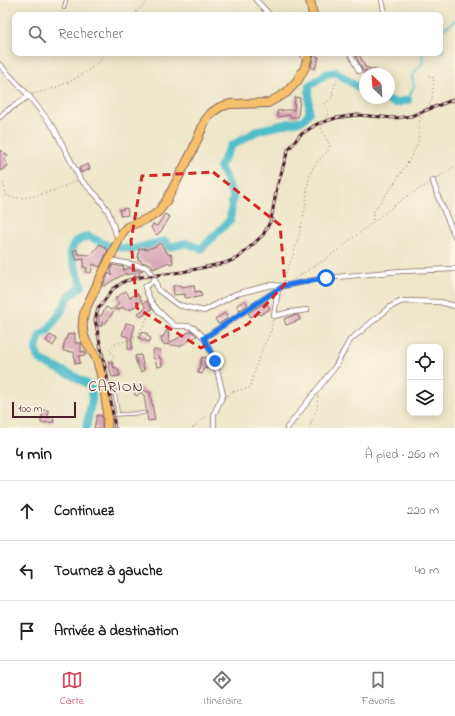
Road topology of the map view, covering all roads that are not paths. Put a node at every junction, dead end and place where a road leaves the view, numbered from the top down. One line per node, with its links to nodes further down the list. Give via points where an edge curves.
1 (66, 0): 5 (lane)
2 (256, 0): 6 (street)
3 (310, 0): 7 (main road)
4 (382, 0): 8 (street)
5 (64, 8)
6 (267, 12)
7 (312, 12)
8 (384, 12)
9 (306, 56): 17 (main road, via 305,67 298,80 278,98 268,103 230,104 211,113 165,203 151,217 127,227)
10 (352, 56): 12 (street)
11 (0, 65): 13 (street)
12 (359, 71)
13 (29, 96): 14 (street); 17 (street, via 54,128 80,179 98,196 108,211)
14 (0, 117)
15 (433, 181): 16 (street)
16 (455, 236)
17 (118, 239): 18 (main road)
18 (110, 257): 20 (street, via 146,267); 29 (main road, via 82,322 85,340 96,358)
19 (455, 269): 21 (street, via 326,278)
20 (156, 280): 21 (street, via 158,290 178,305 204,311 236,294 271,285); 25 (street, via 144,287 156,309 175,326 196,328)
21 (283, 286): 22 (street)
22 (278, 289): 24 (street, via 274,316); 25 (street)
23 (455, 306): 32 (street, via 440,302 402,301 390,307 350,340 335,367)
24 (307, 310)
25 (204, 338): 31 (street, via 215,361 223,395 214,414)
26 (113, 383): 28 (lane)
27 (144, 413): 28 (lane)
28 (118, 414): 29 (lane)
29 (108, 415): 30 (main road)
30 (107, 428)
31 (214, 428)
32 (287, 428)

